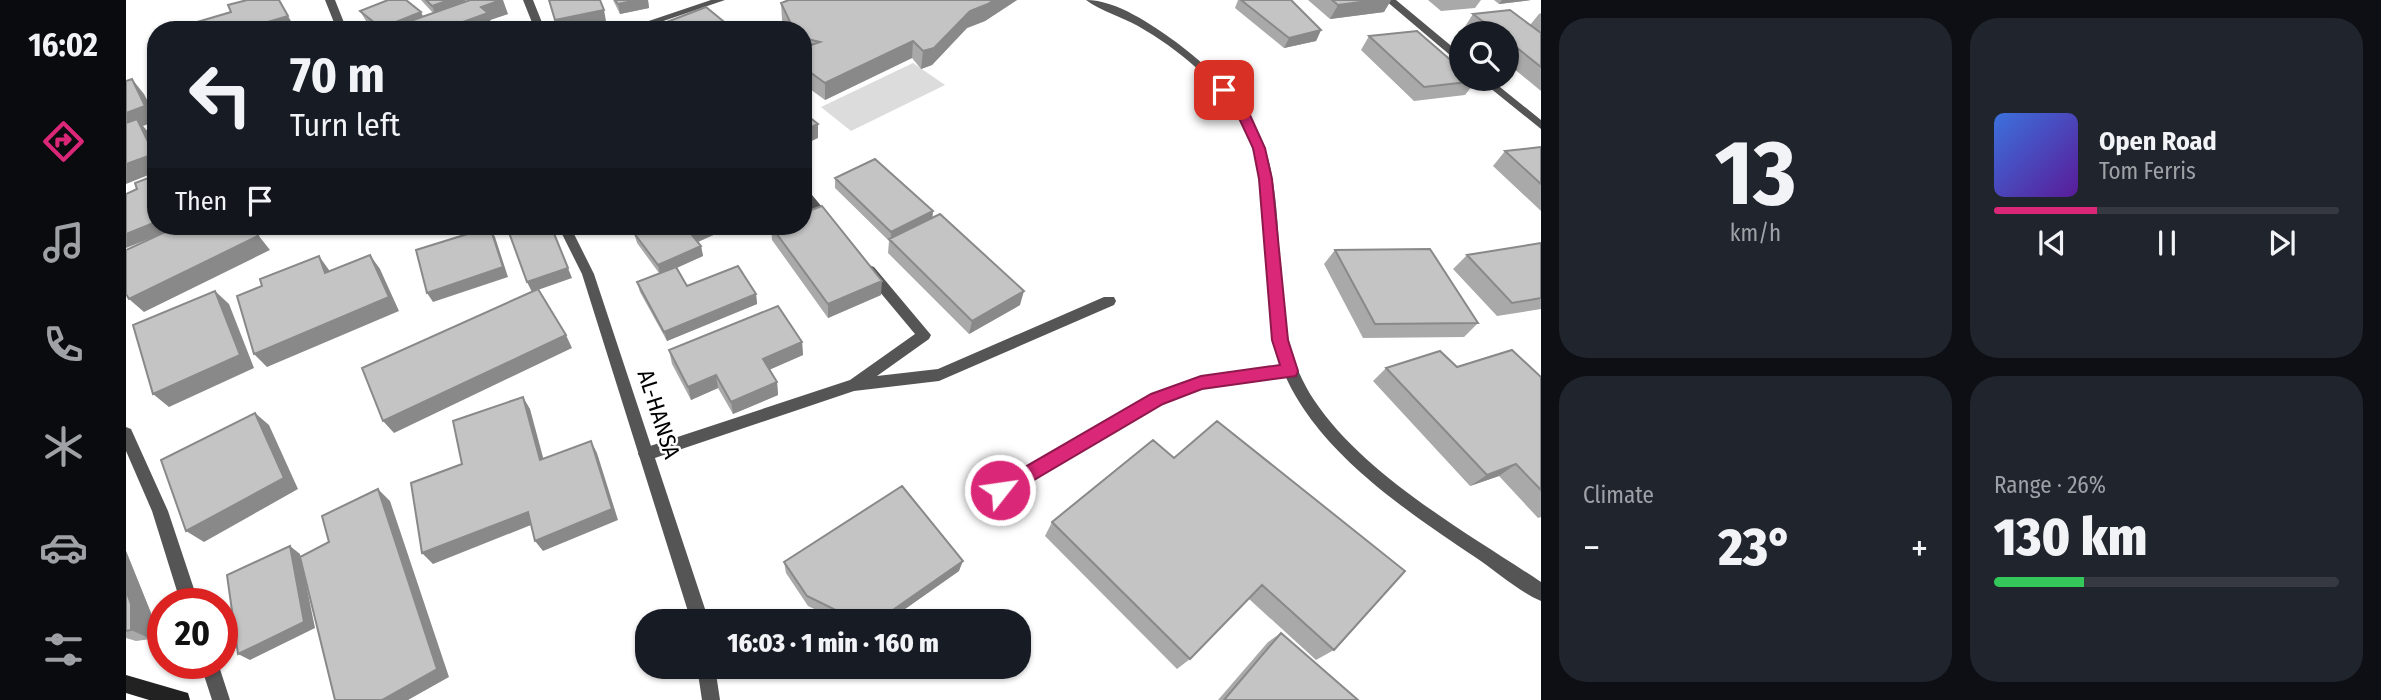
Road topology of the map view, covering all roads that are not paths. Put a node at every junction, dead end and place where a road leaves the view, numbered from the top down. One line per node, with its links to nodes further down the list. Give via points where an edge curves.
1 (330, 0): 6 (street)
2 (528, 0): 7 (street)
3 (720, 0): 8 (street)
4 (1091, 0): 17 (street, via 1170,43 1224,90 1244,115 1259,148 1265,179 1280,340)
5 (1390, 0): 9 (street)
6 (338, 21)
7 (536, 21)
8 (655, 21)
9 (1449, 50)
10 (1499, 91): 11 (street)
11 (1541, 126)
12 (812, 203): 13 (street)
13 (838, 233)
14 (568, 235): 20 (street, AL-HANSA, via 588,274)
15 (863, 264): 18 (street, via 924,335)
16 (1109, 301): 18 (street, via 939,375)
17 (1290, 371): 21 (street, via 1201,382 1157,399); 23 (street, via 1343,446 1381,480)
18 (854, 385): 20 (street)
19 (126, 434): 22 (street, via 160,510)
20 (646, 454): 24 (street, AL-HANSA)
21 (1000, 490)
22 (185, 588)
23 (1541, 592)
24 (696, 609)
25 (214, 679): 29 (street)
26 (708, 679): 30 (street)
27 (126, 684): 28 (street)
28 (181, 700)
29 (220, 700)
30 (711, 700)

